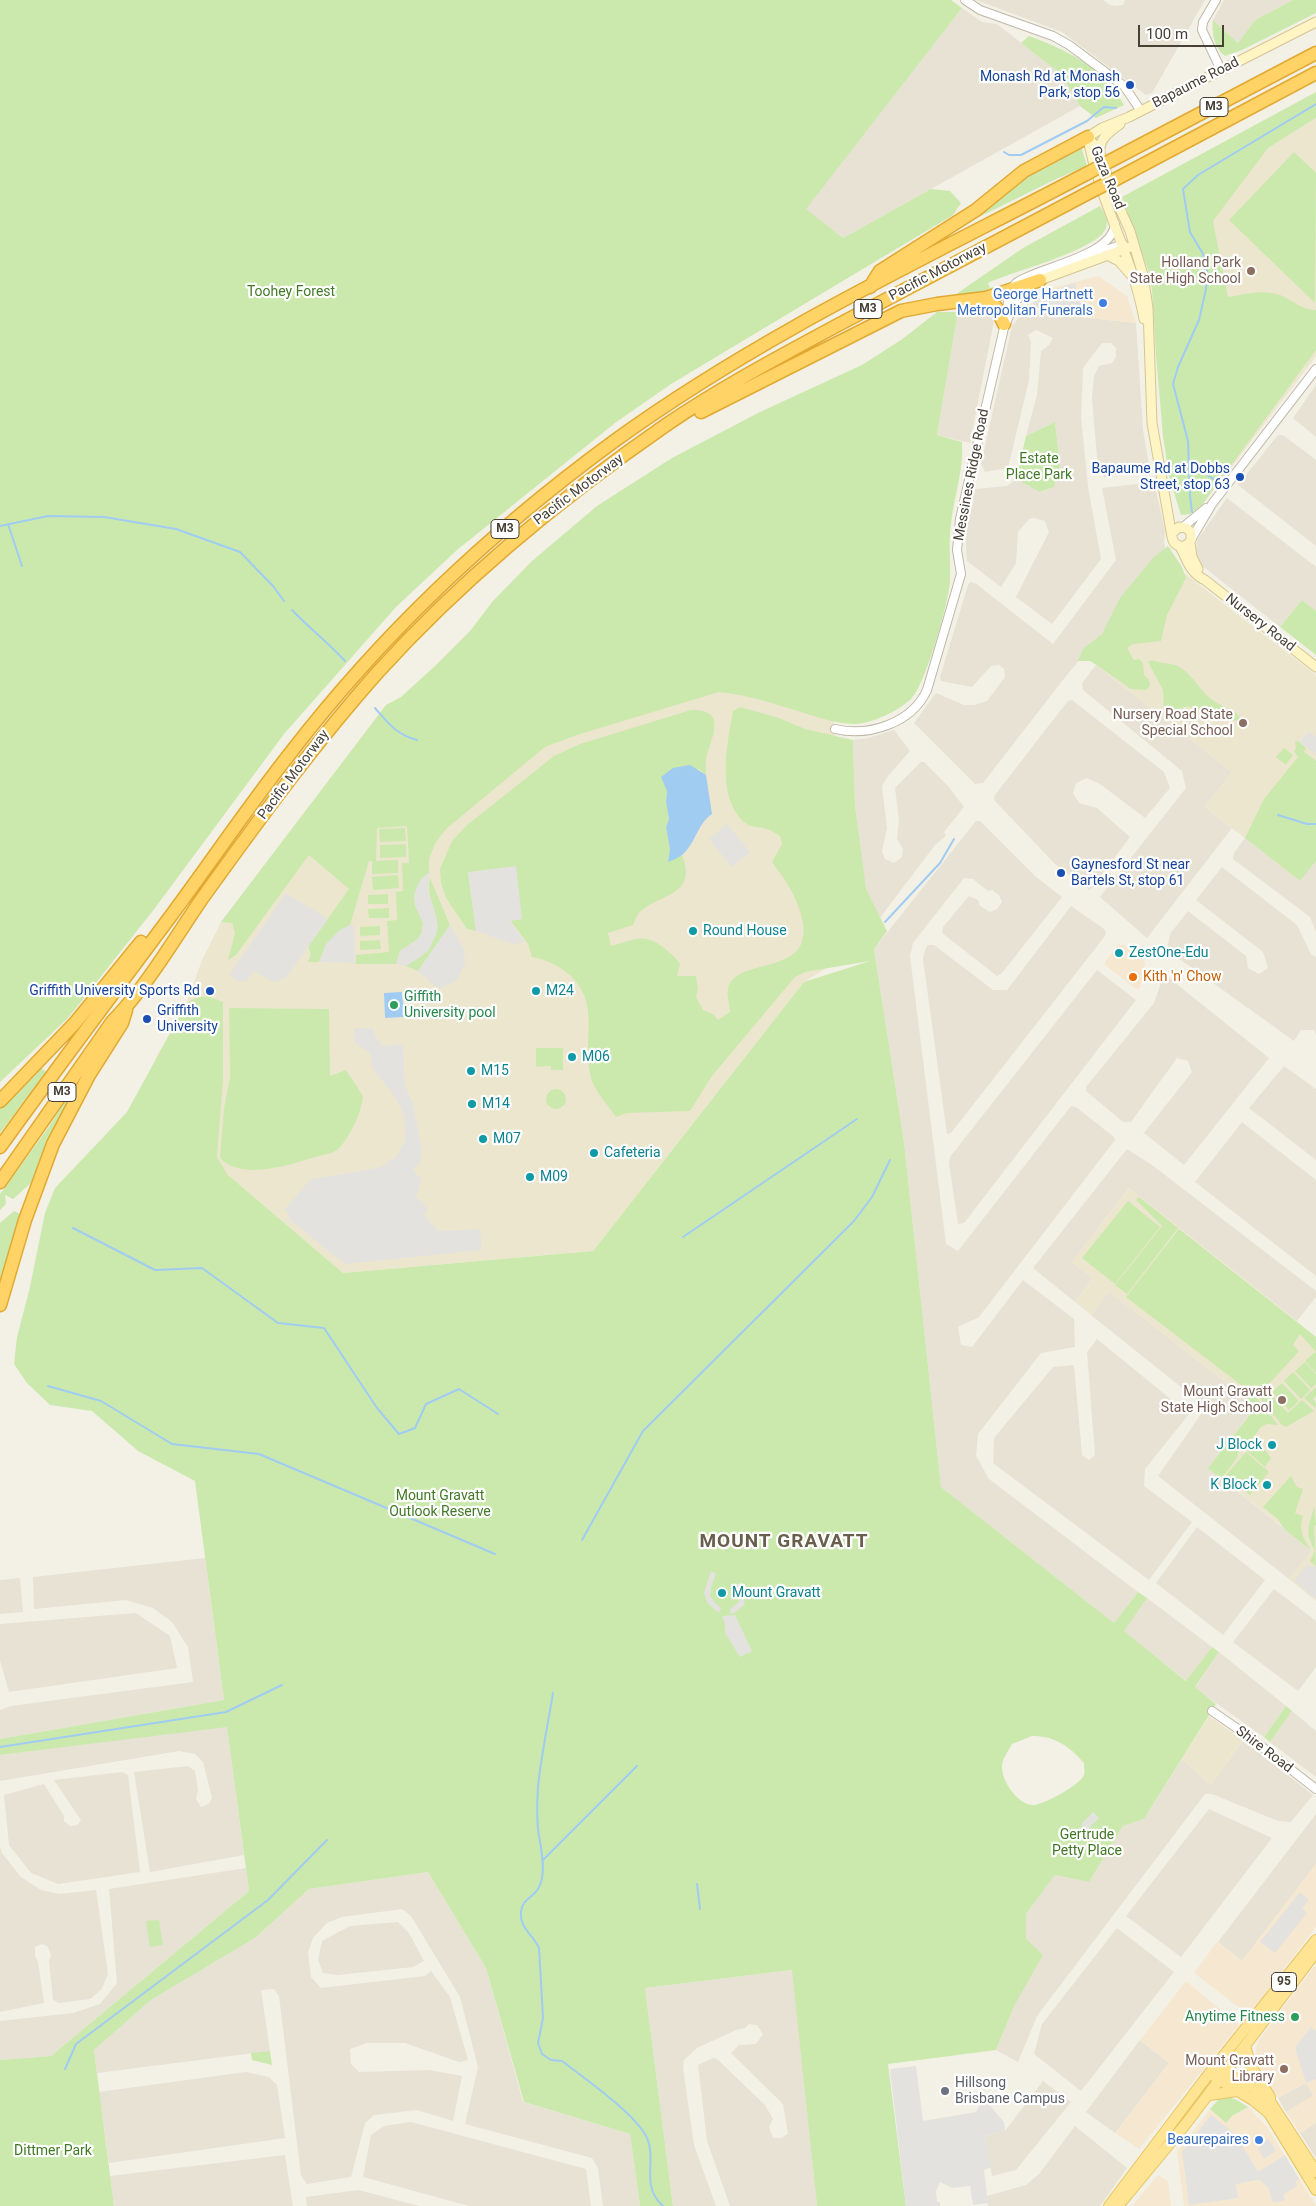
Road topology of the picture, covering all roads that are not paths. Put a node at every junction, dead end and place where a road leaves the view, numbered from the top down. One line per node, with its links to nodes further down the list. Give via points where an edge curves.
1 (965, 0): 7 (street, via 980,10 1053,36 1069,45 1127,89)
2 (1216, 0): 5 (street, via 1203,22 1203,31)
3 (1316, 22): 5 (main road, Bapaume Road)
4 (1316, 53): 18 (highway, Pacific Motorway / M3, bridge)
5 (1221, 70): 7 (main road, Bapaume Road)
6 (1316, 73): 24 (highway, Pacific Motorway / M3, bridge, via 767,364)
7 (1141, 111): 8 (main road, Bapaume Road)
8 (1129, 117): 9 (main road, Bapaume Road); 10 (main road, Bapaume Road, via 1104,137)
9 (1088, 137): 10 (main road, Gaza Road); 11 (main road, Gaza Road); 18 (highway, via 1024,171 976,210 880,271)
10 (1100, 152): 12 (main road, Gaza Road)
11 (1114, 220): 13 (main road, Gaza Road); 15 (street, via 1110,236)
12 (1134, 244): 13 (main road, Messines Ridge Road); 22 (main road, Gaza Road, via 1146,289)
13 (1124, 247): 14 (main road, Messines Ridge Road); 15 (street); 17 (main road, Gaza Road)
14 (1107, 255): 16 (main road, Messines Ridge Road); 17 (main road, via 1124,265)
15 (1072, 261): 19 (street, via 1019,280)
16 (1040, 280): 19 (highway); 21 (street, Messines Ridge Road, via 1018,299)
17 (1136, 284): 22 (main road, Gaza Road)
18 (870, 287): 34 (highway, Pacific Motorway / M3, via 754,350 658,411 588,461 493,539 430,596 366,663 292,750)
19 (1010, 291): 20 (highway); 21 (street, Messines Ridge Road)
20 (972, 300): 21 (highway, via 994,305); 24 (highway, via 911,308 891,315 662,435)
21 (1004, 326): 33 (street, Messines Ridge Road, via 960,519 957,550 961,574 928,688 920,703 901,719 856,733)
22 (1149, 349): 26 (main road, Gaza Road, via 1152,423)
23 (1316, 369): 25 (street)
24 (650, 438): 35 (highway, Pacific Motorway / M3, via 574,491 512,542 380,670 297,770)
25 (1212, 504): 27 (street); 29 (street)
26 (1168, 507): 27 (main road, Gaza Road); 28 (main road, Gaza Road)
27 (1183, 527): 28 (main road); 29 (main road, via 1189,530)
28 (1172, 533): 30 (main road, via 1174,543)
29 (1191, 540): 30 (main road); 31 (main road, Nursery Road, via 1195,564)
30 (1180, 546): 31 (main road, Nursery Road, via 1193,572)
31 (1205, 580): 32 (main road, Nursery Road)
32 (1316, 667)
33 (835, 729)
34 (213, 856): 36 (highway, via 202,863 75,1023); 37 (highway, Pacific Motorway / M3)
35 (128, 1006): 38 (highway, Pacific Motorway / M3, via 112,1022); 39 (highway, via 122,1023 89,1075 53,1144 25,1220)
36 (0, 1101)
37 (0, 1147)
38 (0, 1182)
39 (0, 1305)
40 (1212, 1711): 41 (street, Shire Road)
41 (1316, 1789)
42 (1316, 1940): 45 (main road, 95)
43 (1316, 1952): 44 (main road, 95)
44 (1245, 2046): 46 (main road, 95); 49 (main road, via 1251,2066 1270,2097)
45 (1212, 2070): 46 (main road); 52 (main road, 95)
46 (1222, 2077): 47 (main road); 48 (main road, 95); 49 (main road, via 1253,2088)
47 (1238, 2091): 48 (main road); 51 (main road, via 1258,2103 1273,2118)
48 (1209, 2095): 53 (main road, 95)
49 (1270, 2103): 50 (main road)
50 (1316, 2172)
51 (1316, 2190)
52 (1109, 2206)
53 (1118, 2206)

